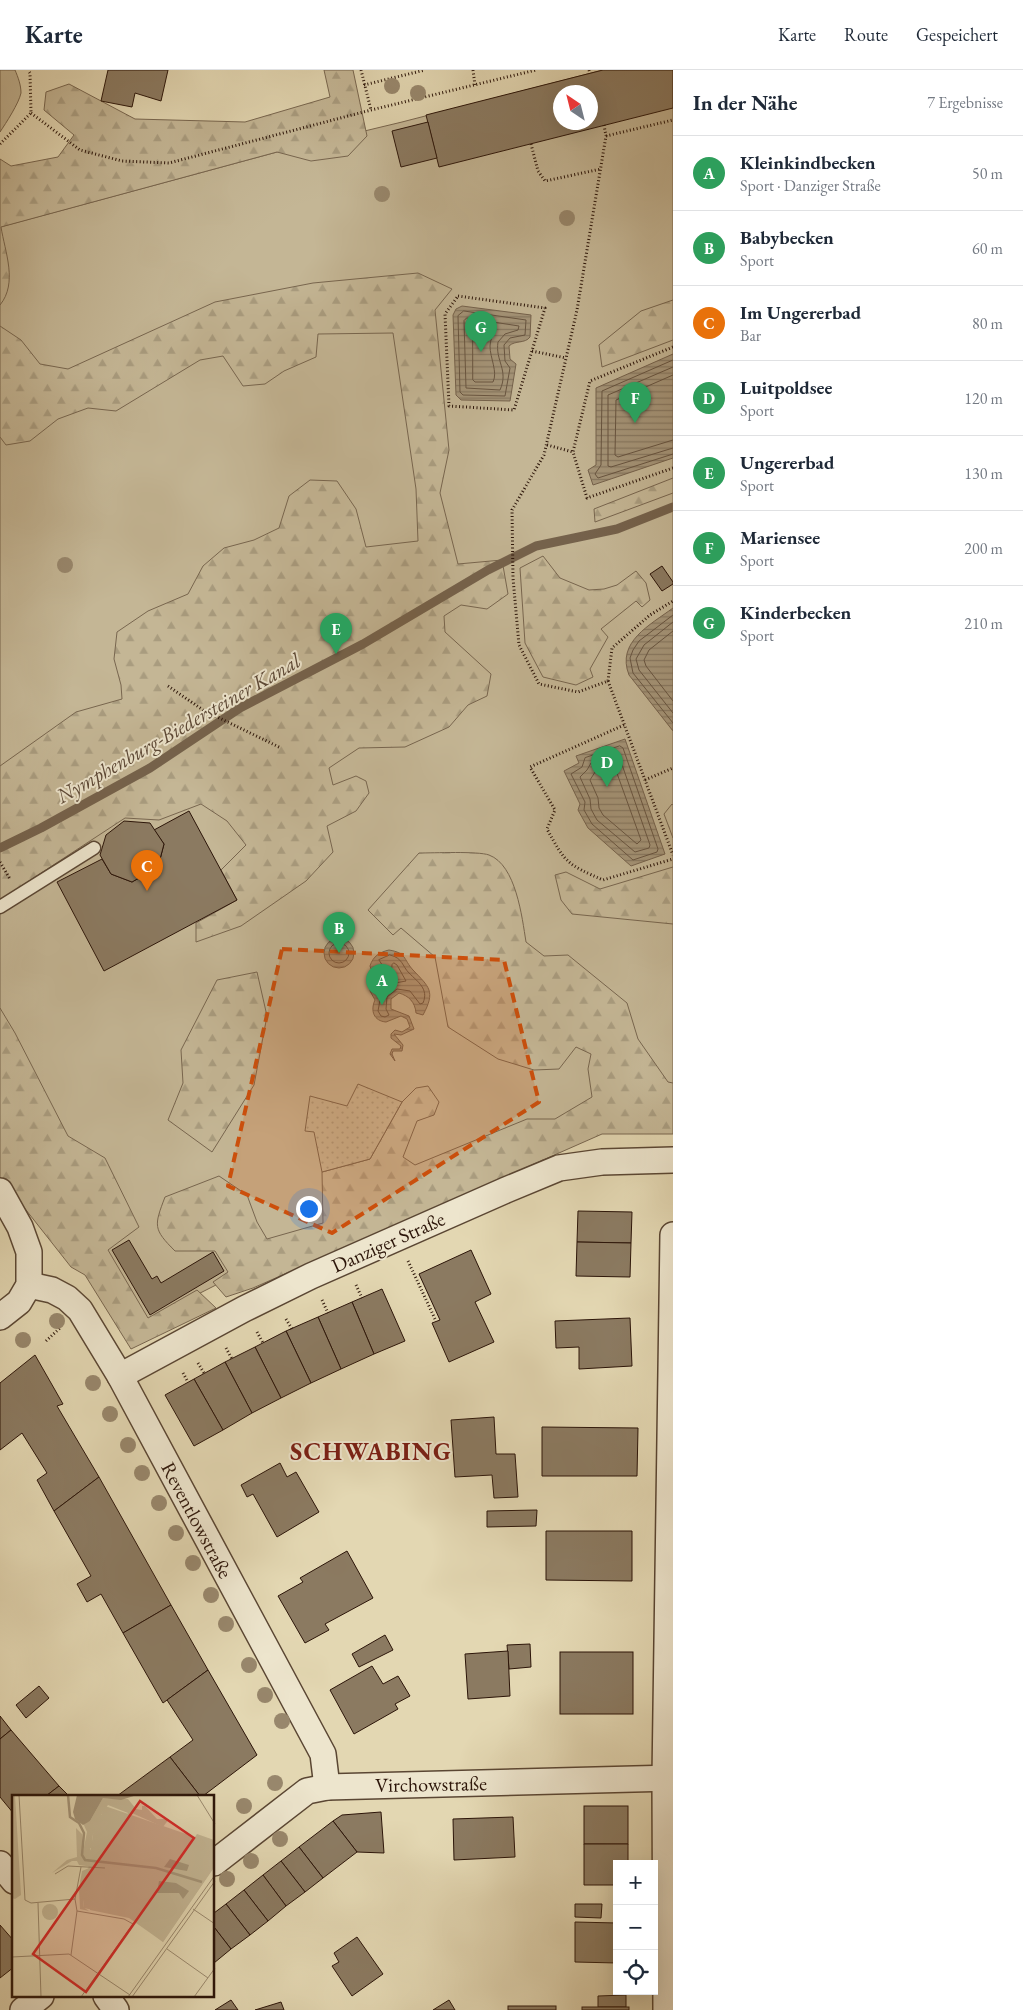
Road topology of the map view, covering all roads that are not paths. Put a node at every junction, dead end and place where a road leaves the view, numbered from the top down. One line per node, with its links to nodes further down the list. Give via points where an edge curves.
1 (94, 848): 2 (lane)
2 (0, 907)
3 (673, 1160): 8 (street, Danziger Straße, via 602,1162 559,1168 311,1276)
4 (0, 1191): 6 (street, via 20,1227 29,1252)
5 (673, 1235): 9 (street)
6 (29, 1285): 7 (street, via 19,1302); 8 (street, Reventlowstraße, via 52,1290 80,1310)
7 (0, 1318)
8 (120, 1376): 10 (street, Reventlowstraße, via 323,1754)
9 (669, 1778): 10 (street, Virchowstraße); 18 (street)
10 (327, 1787): 11 (street, Virchowstraße, via 307,1791)
11 (215, 1862)
12 (0, 1864): 13 (street)
13 (12, 1879)
14 (38, 1998): 16 (street)
15 (107, 1998): 17 (street)
16 (23, 2010)
17 (116, 2010)
18 (666, 2010)

